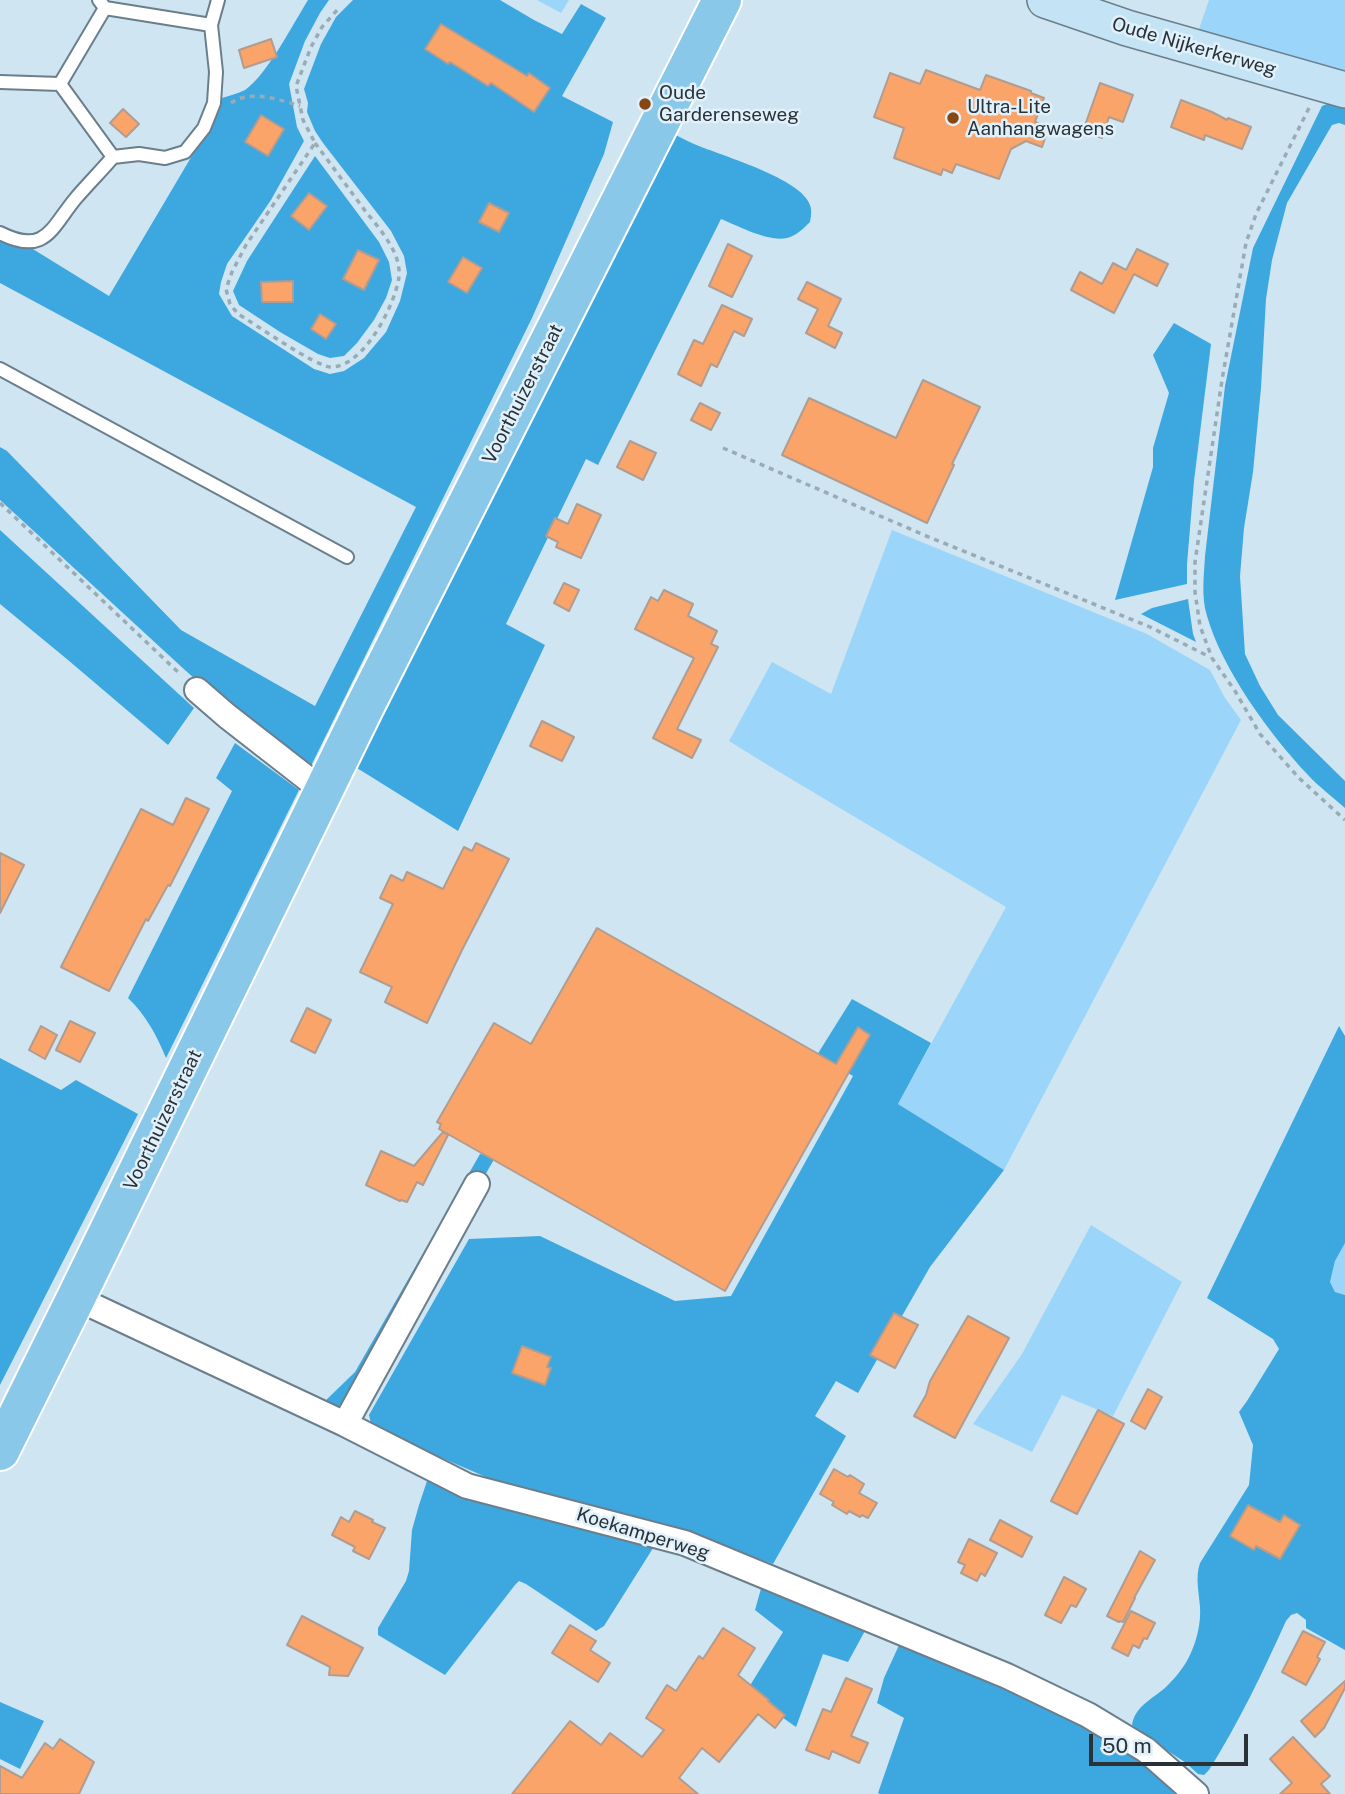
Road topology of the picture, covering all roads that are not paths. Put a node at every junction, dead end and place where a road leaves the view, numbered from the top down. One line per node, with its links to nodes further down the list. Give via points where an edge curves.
1 (218, 0): 5 (lane)
2 (722, 0): 14 (main road, Voorthuizerstraat)
3 (1045, 0): 8 (street, Oude Nijkerkerweg)
4 (102, 4): 5 (lane); 7 (lane)
5 (211, 25): 9 (lane, via 214,103 204,128 185,152 165,158)
6 (0, 82): 7 (lane)
7 (60, 84): 9 (lane)
8 (1333, 87)
9 (113, 157): 10 (lane, via 49,235 27,242)
10 (0, 233)
11 (0, 369): 12 (lane)
12 (347, 557)
13 (197, 690): 14 (street)
14 (325, 789): 16 (main road, Voorthuizerstraat)
15 (477, 1184): 17 (street)
16 (76, 1298): 17 (street, Koekamperweg); 18 (main road, Voorthuizerstraat)
17 (345, 1424): 19 (street, Koekamperweg, via 467,1486 685,1543 1007,1676 1088,1715 1146,1750)
18 (0, 1451)
19 (1196, 1794)

